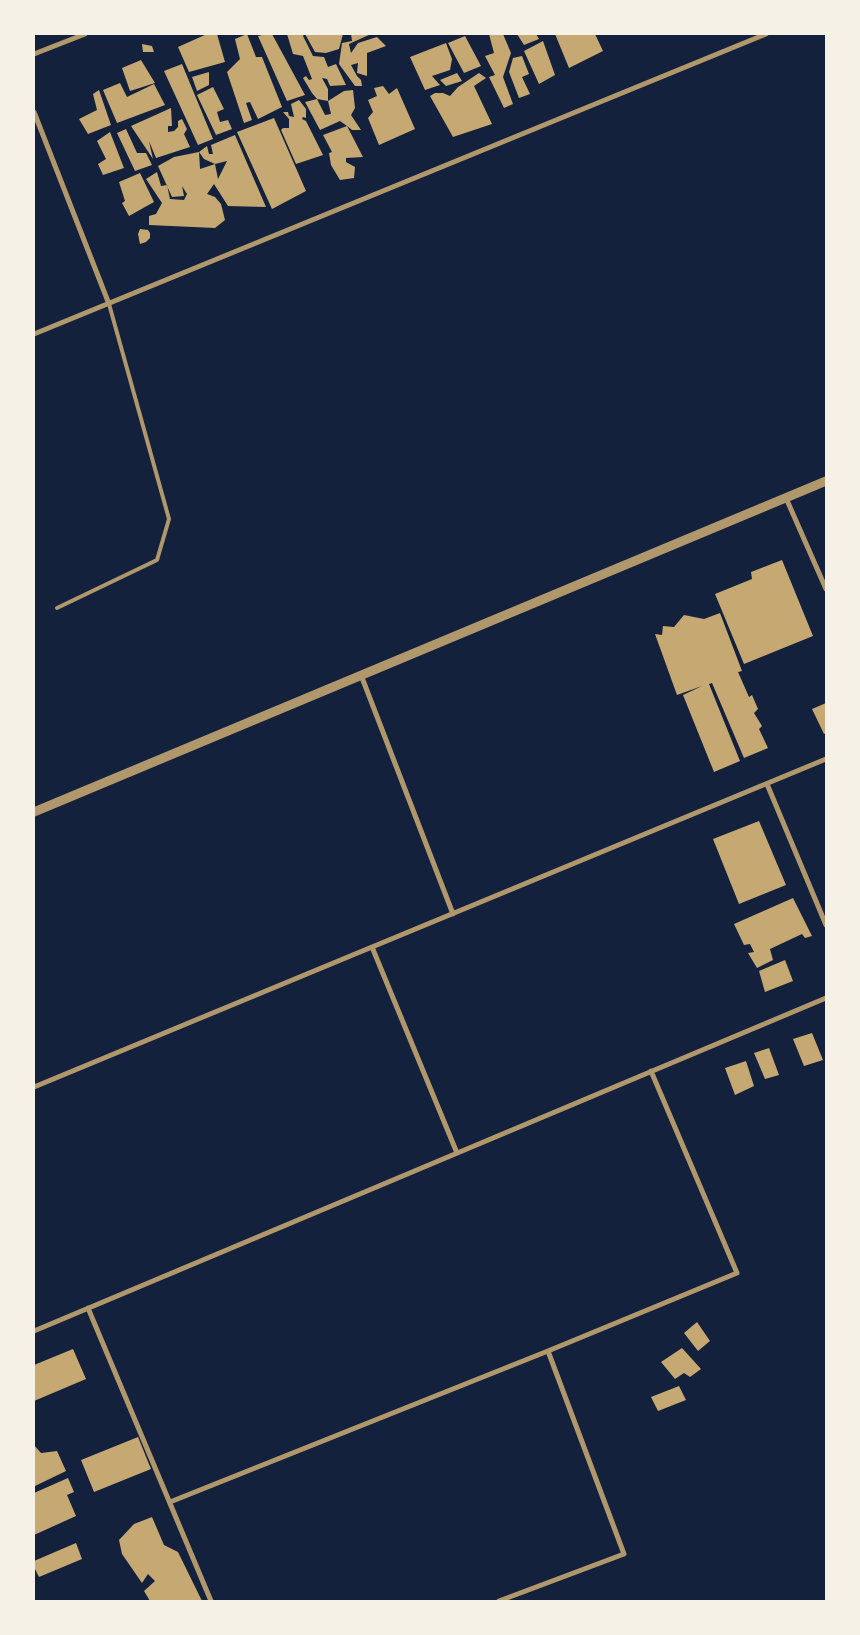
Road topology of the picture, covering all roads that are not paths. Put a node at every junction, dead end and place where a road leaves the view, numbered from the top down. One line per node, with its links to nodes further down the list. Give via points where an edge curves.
1 (85, 34): 3 (street)
2 (766, 34): 5 (street)
3 (34, 54)
4 (34, 112): 5 (street)
5 (109, 304): 6 (street); 10 (lane, via 169,519 157,560)
6 (34, 334)
7 (826, 481): 8 (street)
8 (786, 498): 9 (street); 11 (street)
9 (826, 589)
10 (57, 608)
11 (361, 675): 14 (street); 15 (street)
12 (826, 759): 13 (street)
13 (767, 784): 15 (street); 16 (street)
14 (34, 812)
15 (453, 914): 17 (street)
16 (826, 925)
17 (372, 947): 20 (street); 21 (street)
18 (826, 998): 19 (street)
19 (651, 1071): 21 (street); 24 (street, via 737,1273)
20 (34, 1087)
21 (457, 1153): 22 (street)
22 (88, 1308): 23 (street); 25 (street)
23 (34, 1331)
24 (548, 1351): 25 (street); 27 (street, via 624,1554)
25 (170, 1502): 26 (street)
26 (211, 1601)
27 (499, 1601)

